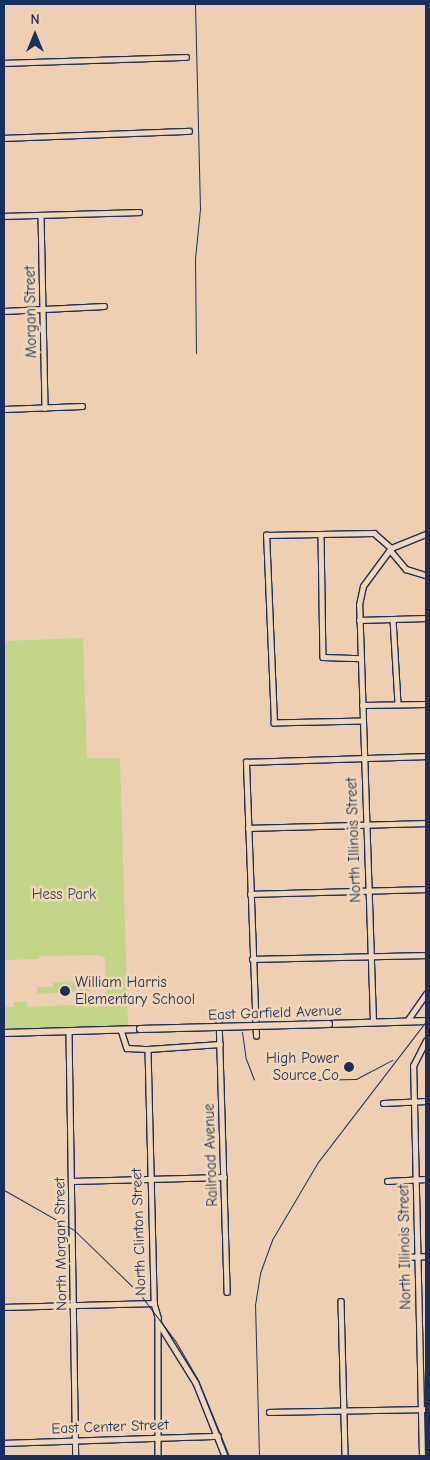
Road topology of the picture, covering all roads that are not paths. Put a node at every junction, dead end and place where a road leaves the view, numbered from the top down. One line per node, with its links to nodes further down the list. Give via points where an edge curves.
1 (186, 57): 2 (street)
2 (4, 63)
3 (189, 131): 4 (street)
4 (4, 138)
5 (139, 212): 6 (street)
6 (41, 215): 7 (street); 9 (street, Morgan Street)
7 (4, 216)
8 (104, 306): 9 (street)
9 (44, 310): 10 (street); 12 (street, Morgan Street)
10 (4, 311)
11 (82, 406): 12 (street)
12 (45, 408): 13 (street)
13 (4, 409)
14 (321, 534): 16 (street, via 374,533); 21 (street, via 324,657); 25 (street, via 266,535 274,723)
15 (426, 534): 16 (street)
16 (390, 549): 17 (street, via 406,569); 20 (street, North Illinois Street, via 363,586)
17 (426, 575)
18 (426, 618): 19 (street)
19 (393, 619): 20 (street); 22 (street)
20 (359, 620): 21 (street, North Illinois Street)
21 (360, 658): 24 (street, North Illinois Street)
22 (398, 704): 23 (street); 24 (street)
23 (426, 704)
24 (362, 705): 25 (street, North Illinois Street)
25 (362, 721): 27 (street, North Illinois Street)
26 (426, 756): 27 (street)
27 (363, 758): 29 (street, North Illinois Street); 30 (street, via 246,762)
28 (426, 823): 29 (street)
29 (365, 824): 30 (street); 32 (street, North Illinois Street)
30 (248, 828): 33 (street)
31 (426, 889): 32 (street)
32 (368, 891): 33 (street); 35 (street, North Illinois Street)
33 (250, 894): 36 (street)
34 (426, 955): 35 (street)
35 (370, 956): 36 (street); 41 (street, North Illinois Street)
36 (252, 960): 45 (street)
37 (426, 994): 39 (street)
38 (219, 1017): 47 (street, Railroad Avenue)
39 (407, 1021): 40 (street, East Garfield Avenue); 41 (street, East Garfield Avenue)
40 (426, 1021)
41 (372, 1022): 42 (street, East Garfield Avenue, bridge)
42 (121, 1030): 43 (street, East Garfield Avenue); 48 (street, via 127,1048)
43 (69, 1032): 44 (street, East Garfield Avenue); 56 (street, North Morgan Street)
44 (4, 1033)
45 (256, 1036)
46 (426, 1041): 51 (street, North Illinois Street, via 413,1066)
47 (220, 1044): 48 (street); 52 (street, Railroad Avenue)
48 (148, 1049): 53 (street, North Clinton Street)
49 (426, 1101): 51 (street)
50 (383, 1102): 51 (street)
51 (414, 1102): 54 (street, North Illinois Street)
52 (224, 1176): 53 (street); 61 (street, Railroad Avenue)
53 (150, 1179): 56 (street); 63 (street, North Clinton Street)
54 (416, 1179): 55 (street); 57 (street); 60 (street, North Illinois Street)
55 (426, 1179)
56 (72, 1181): 64 (street, North Morgan Street)
57 (387, 1181)
58 (426, 1256): 60 (street)
59 (402, 1257): 60 (street)
60 (418, 1257): 67 (street, North Illinois Street)
61 (227, 1292)
62 (341, 1301): 70 (street)
63 (154, 1303): 64 (street); 66 (street, North Clinton Street)
64 (75, 1305): 65 (street); 74 (street, North Morgan Street)
65 (4, 1308)
66 (158, 1322): 72 (street, via 188,1366); 73 (street, North Clinton Street)
67 (420, 1333): 68 (street); 69 (street, North Illinois Street)
68 (426, 1333)
69 (424, 1409): 70 (street); 80 (street, North Illinois Street)
70 (344, 1411): 71 (street); 79 (street)
71 (270, 1412)
72 (218, 1436): 73 (street, East Center Street); 78 (street)
73 (158, 1438): 74 (street, East Center Street); 77 (street, North Clinton Street)
74 (76, 1440): 75 (street, East Center Street); 76 (street, North Morgan Street)
75 (4, 1443)
76 (76, 1456)
77 (158, 1456)
78 (224, 1456)
79 (345, 1456)
80 (422, 1456)

